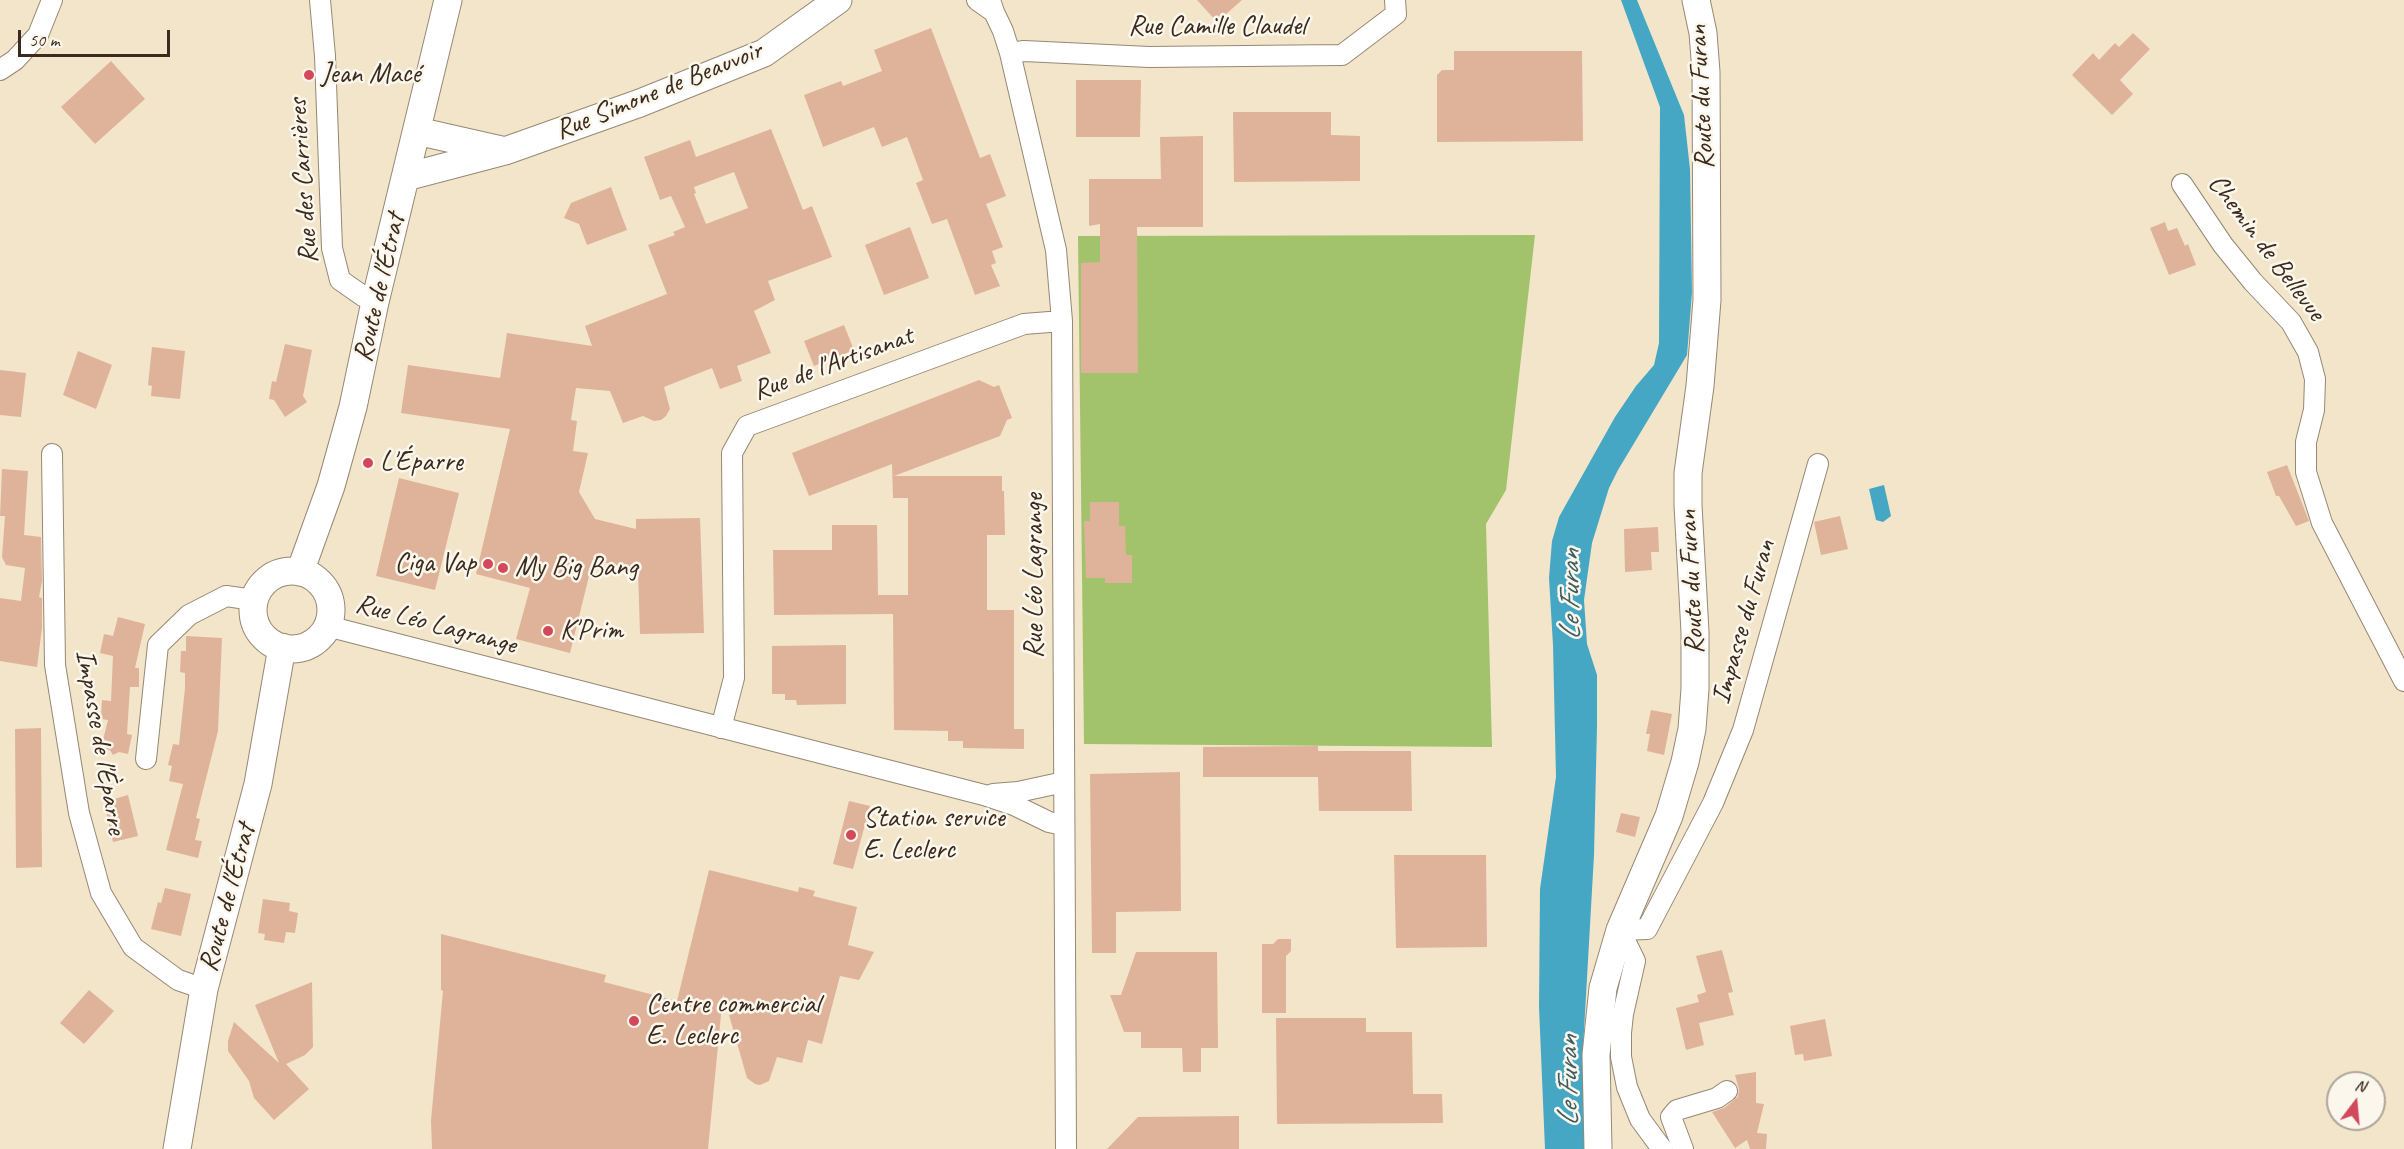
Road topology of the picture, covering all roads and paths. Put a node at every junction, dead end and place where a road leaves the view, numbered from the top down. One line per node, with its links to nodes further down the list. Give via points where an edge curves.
1 (52, 0): 10 (street, via 39,35)
2 (320, 0): 15 (street, Rue des Carrières, via 332,248 340,280)
3 (447, 0): 11 (main road, Route de l'Étrat)
4 (977, 0): 8 (street, Rue Léo Lagrange)
5 (1395, 0): 9 (street, Rue Camille Claudel, via 1396,14 1342,55 1149,57)
6 (1696, 0): 29 (main road, Route du Furan, via 1706,72 1707,300 1688,473 1695,699 1685,762 1669,816)
7 (842, 1): 12 (main road, Rue Simone de Beauvoir, via 764,53)
8 (992, 6): 9 (street, Rue Léo Lagrange)
9 (1010, 53): 16 (street, Rue Léo Lagrange, via 1056,250)
10 (0, 70)
11 (417, 131): 12 (main road); 13 (main road, Route de l'Étrat)
12 (505, 151): 13 (main road, Rue Simone de Beauvoir)
13 (406, 177): 15 (main road, Route de l'Étrat)
14 (2182, 184): 23 (street, Chemin de Bellevue, via 2223,245 2291,321 2308,352 2315,379 2306,472 2322,523)
15 (375, 302): 19 (main road, Route de l'Étrat, via 353,407)
16 (1062, 321): 24 (street, Rue de l'Artisanat, via 1023,324 747,426 732,453 734,678); 26 (street, Rue Léo Lagrange)
17 (52, 454): 30 (street, Impasse de l'Èparre, via 55,665 79,813 101,893 133,947 177,980)
18 (1818, 464): 29 (street, Impasse du Furan, via 1743,730 1713,803 1647,929)
19 (300, 572): 20 (main road, via 288,571 271,577 258,589); 21 (main road, via 312,577 327,595)
20 (254, 600): 22 (main road, via 253,613 262,635); 25 (street, via 226,596 189,615 158,645)
21 (327, 626): 22 (main road, via 306,645); 24 (street, Rue Léo Lagrange)
22 (282, 647): 30 (main road, Route de l'Étrat, via 258,784)
23 (2404, 681)
24 (721, 728): 27 (street, Rue Léo Lagrange)
25 (146, 759)
26 (1064, 782): 27 (street); 28 (street, Rue Léo Lagrange)
27 (984, 795): 28 (street, Rue Léo Lagrange)
28 (1063, 825): 33 (street, Rue Léo Lagrange)
29 (1620, 930): 34 (main road, Route du Furan, via 1603,988 1598,1033); 35 (street, via 1635,961 1623,1014 1621,1057 1627,1087 1640,1119)
30 (204, 989): 32 (main road, Route de l'Étrat)
31 (1727, 1092): 36 (street, via 1677,1110 1671,1117)
32 (177, 1149)
33 (1066, 1149)
34 (1598, 1149)
35 (1662, 1149)
36 (1683, 1149)

